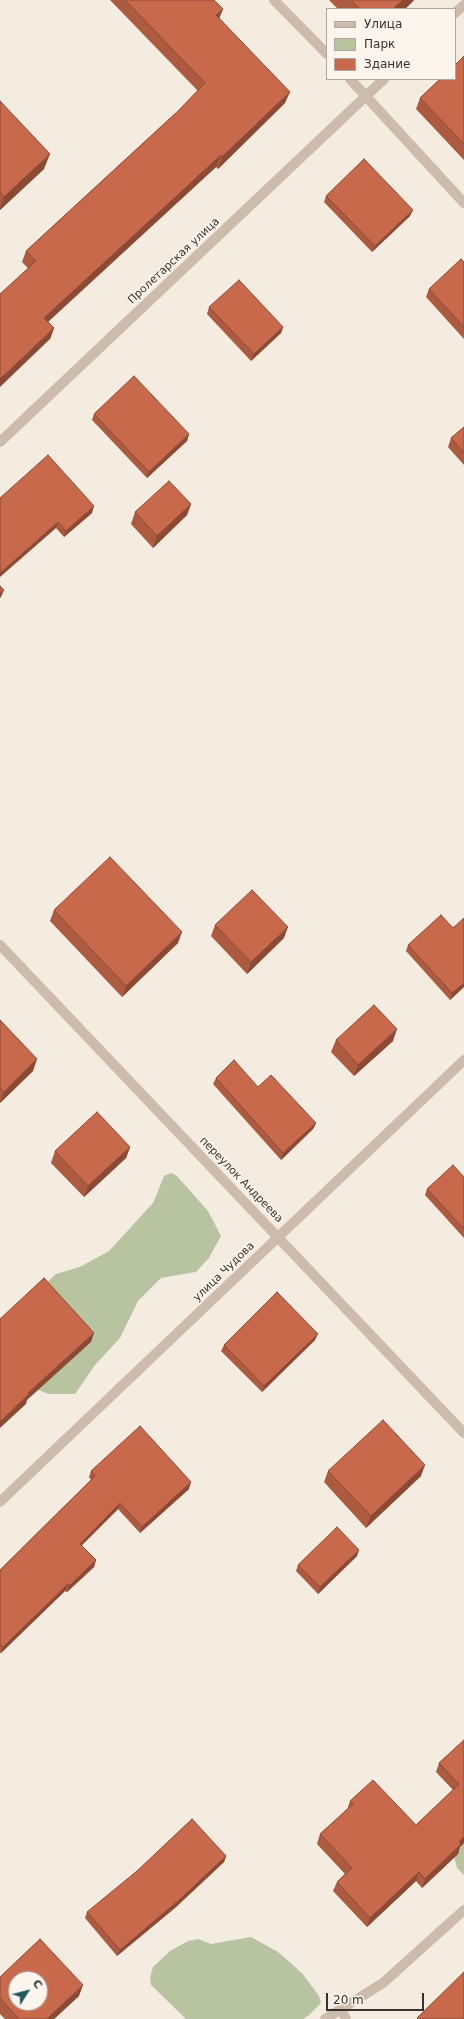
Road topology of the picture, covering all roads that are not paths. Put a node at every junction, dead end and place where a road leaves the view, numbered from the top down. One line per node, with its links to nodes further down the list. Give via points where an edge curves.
1 (274, 0): 5 (street)
2 (462, 0): 3 (street)
3 (464, 4): 4 (street)
4 (456, 12)
5 (326, 53)
6 (351, 80): 8 (street)
7 (383, 80): 8 (street, Пролетарская улица)
8 (365, 97): 9 (street); 10 (street, Пролетарская улица)
9 (464, 203)
10 (0, 442)
11 (0, 945): 13 (street, переулок Андреева)
12 (464, 1060): 13 (street, улица Чудова)
13 (279, 1237): 14 (street, переулок Андреева); 15 (street, улица Чудова)
14 (464, 1433)
15 (0, 1502)
16 (464, 1910): 17 (street, via 383,1983)
17 (341, 2009): 18 (street); 19 (street)
18 (325, 2019)
19 (346, 2019)

